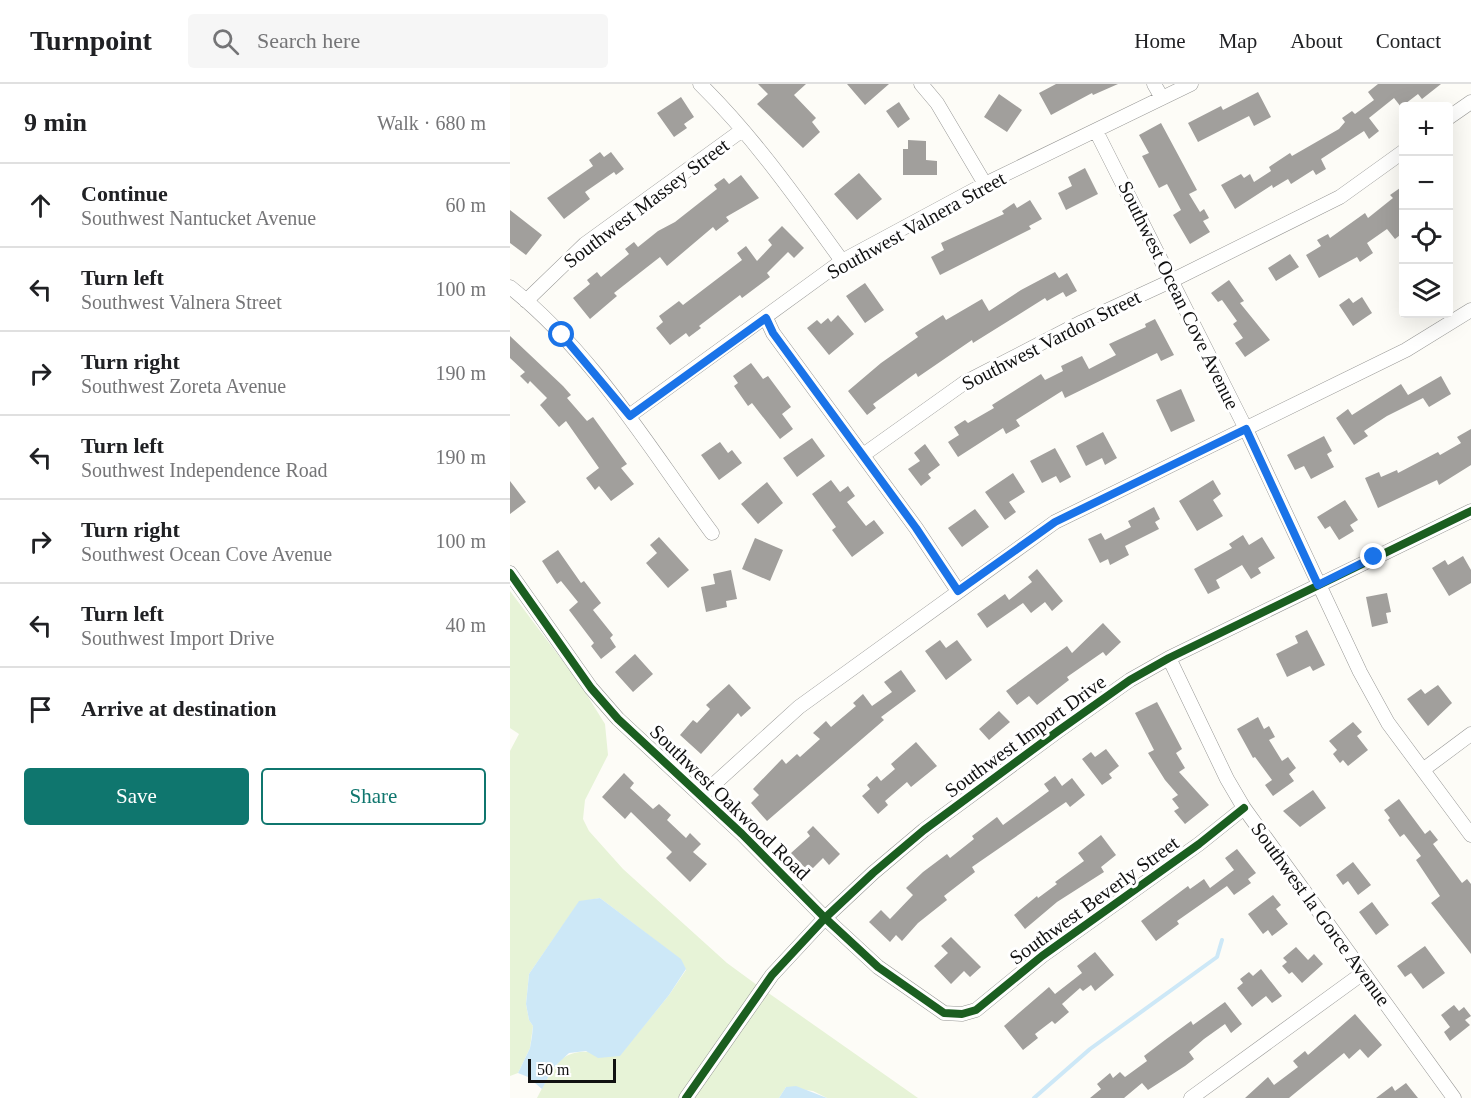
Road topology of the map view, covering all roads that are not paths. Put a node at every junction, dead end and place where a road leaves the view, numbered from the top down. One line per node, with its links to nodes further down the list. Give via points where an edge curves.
1 (700, 84): 8 (street)
2 (921, 84): 11 (street, via 937,103)
3 (1154, 84): 5 (street)
4 (1191, 84): 5 (street, Southwest Valnera Street)
5 (1162, 98): 9 (street, Southwest Valnera Street)
6 (1471, 102): 7 (street)
7 (1453, 115)
8 (741, 131): 12 (street, via 794,194); 15 (street, Southwest Massey Street, via 585,244)
9 (1096, 131): 11 (street, Southwest Valnera Street); 13 (street, Southwest Ocean Cove Avenue)
10 (1399, 155): 13 (street, Southwest Vardon Street, via 1340,197)
11 (986, 184): 12 (street, Southwest Valnera Street)
12 (842, 261): 17 (street, Southwest Valnera Street)
13 (1173, 280): 19 (street, Southwest Ocean Cove Avenue); 20 (street, Southwest Vardon Street, via 964,383)
14 (510, 287): 15 (street)
15 (526, 301): 18 (street, via 570,344)
16 (1471, 310): 19 (street, via 1406,350)
17 (766, 318): 18 (street, Southwest Valnera Street); 20 (street)
18 (630, 416): 22 (street)
19 (1246, 429): 24 (street, Southwest Ocean Cove Avenue); 25 (street, via 1055,522)
20 (863, 455): 25 (street)
21 (1471, 511): 24 (street, Southwest Import Drive)
22 (712, 533)
23 (510, 573): 29 (street, Southwest Oakwood Road, via 591,688 618,719)
24 (1318, 585): 26 (street, Southwest Import Drive); 28 (street, Southwest Ocean Cove Avenue, via 1388,723)
25 (958, 591): 29 (street, via 799,707)
26 (1169, 658): 30 (street, Southwest la Gorce Avenue); 32 (street, Southwest Import Drive, via 1058,730 924,830)
27 (1471, 734): 28 (street)
28 (1424, 769): 31 (street, Southwest Ocean Cove Avenue)
29 (701, 796): 32 (street, Southwest Oakwood Road)
30 (1244, 808): 33 (street, Southwest la Gorce Avenue); 34 (street, Southwest Beverly Street, via 1042,956 976,1010)
31 (1471, 835)
32 (825, 918): 34 (street, Southwest Oakwood Road, via 915,996 944,1013); 35 (street, Southwest Import Drive, via 772,975)
33 (1363, 973): 36 (street); 37 (street, Southwest la Gorce Avenue)
34 (962, 1014)
35 (686, 1098)
36 (1191, 1098)
37 (1454, 1098)

